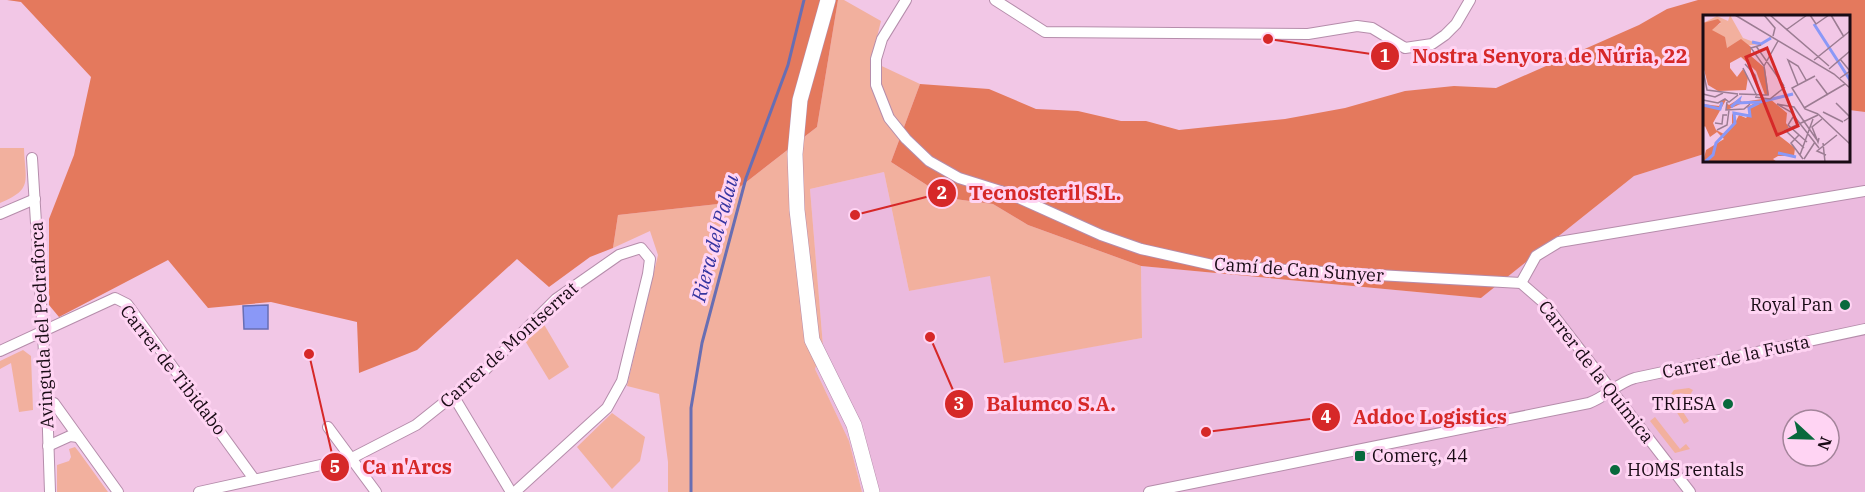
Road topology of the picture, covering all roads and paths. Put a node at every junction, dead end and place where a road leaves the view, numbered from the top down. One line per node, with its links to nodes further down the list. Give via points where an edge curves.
1 (828, 0): 27 (street, via 800,100 795,154 797,210 812,340 854,425)
2 (906, 0): 9 (street, Camí de Can Sunyer, via 882,39 876,59 876,85 889,118 906,140 929,161 958,178 1020,198 1141,249 1217,266)
3 (996, 0): 4 (street, via 1045,32 1308,34 1357,26 1372,28 1405,48 1432,44 1445,35)
4 (1470, 0)
5 (32, 158): 7 (street, Avinguda del Pedraforca)
6 (1865, 191): 9 (street, via 1559,242 1536,256)
7 (35, 199): 8 (street); 11 (street, Avinguda del Pedraforca)
8 (0, 214)
9 (1521, 284): 13 (street, Carrer de la Química, via 1544,303)
10 (1865, 329): 13 (street, Carrer de la Fusta, via 1635,378 1618,383)
11 (42, 330): 12 (street); 15 (street, Avinguda del Pedraforca); 21 (street, Carrer de Tibidabo, via 115,298 127,304)
12 (0, 351)
13 (1611, 391): 28 (street, Carrer de la Fusta, via 1589,403); 29 (street, Carrer de la Química)
14 (454, 397): 20 (street, Carrer de Montserrat, via 416,424); 26 (street); 26 (street, Carrer de Montserrat, via 556,299 619,255 641,248 646,252 650,259 648,274 622,381 607,408)
15 (47, 401): 16 (street, Avinguda del Pedraforca); 18 (street, via 54,403)
16 (48, 413): 18 (street); 19 (street, Avinguda del Pedraforca)
17 (328, 427): 20 (street)
18 (76, 434): 19 (street); 23 (street)
19 (48, 446): 22 (street, Avinguda del Pedraforca)
20 (352, 458): 21 (street, Carrer de Montserrat); 25 (street)
21 (254, 479): 24 (street, Carrer de Montserrat)
22 (50, 492)
23 (118, 492)
24 (199, 492)
25 (376, 492)
26 (513, 492)
27 (872, 492)
28 (1149, 492)
29 (1690, 492)

